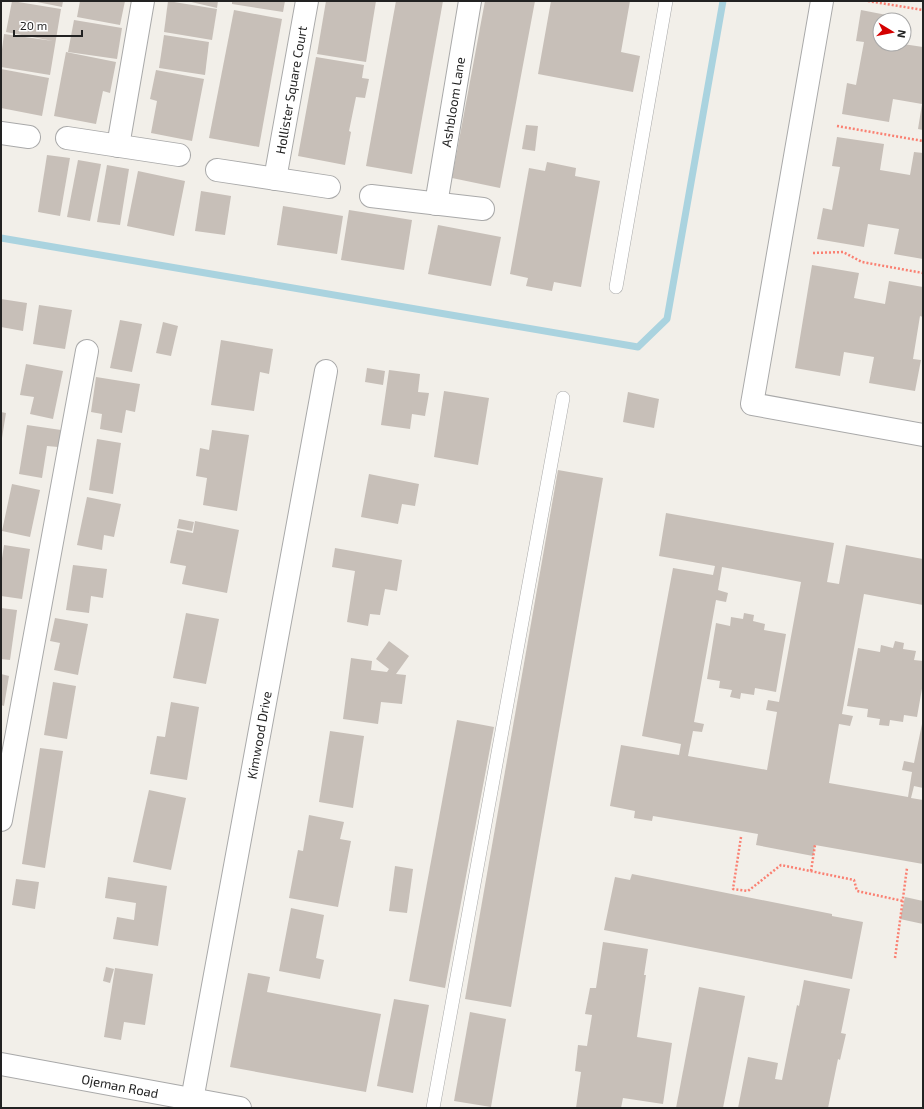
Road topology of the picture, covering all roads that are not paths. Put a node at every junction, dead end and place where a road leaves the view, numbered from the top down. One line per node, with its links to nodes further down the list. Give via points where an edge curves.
1 (143, 1): 9 (street)
2 (307, 1): 12 (street, Hollister Square Court)
3 (470, 1): 15 (street, Ashbloom Lane)
4 (666, 1): 17 (lane)
5 (822, 1): 21 (street, via 752,404)
6 (1, 133): 7 (street)
7 (29, 137)
8 (67, 138): 9 (street)
9 (118, 146): 10 (street)
10 (179, 155)
11 (217, 170): 12 (street)
12 (275, 179): 13 (street)
13 (329, 187)
14 (371, 196): 15 (street)
15 (436, 204): 16 (street)
16 (483, 209)
17 (616, 287)
18 (87, 351): 22 (street)
19 (326, 371): 24 (street, Kimwood Drive)
20 (563, 398): 26 (lane)
21 (923, 435)
22 (1, 820)
23 (1, 1064): 24 (street, Ojeman Road)
24 (192, 1100): 25 (street, Ojeman Road)
25 (240, 1108)
26 (433, 1108)

